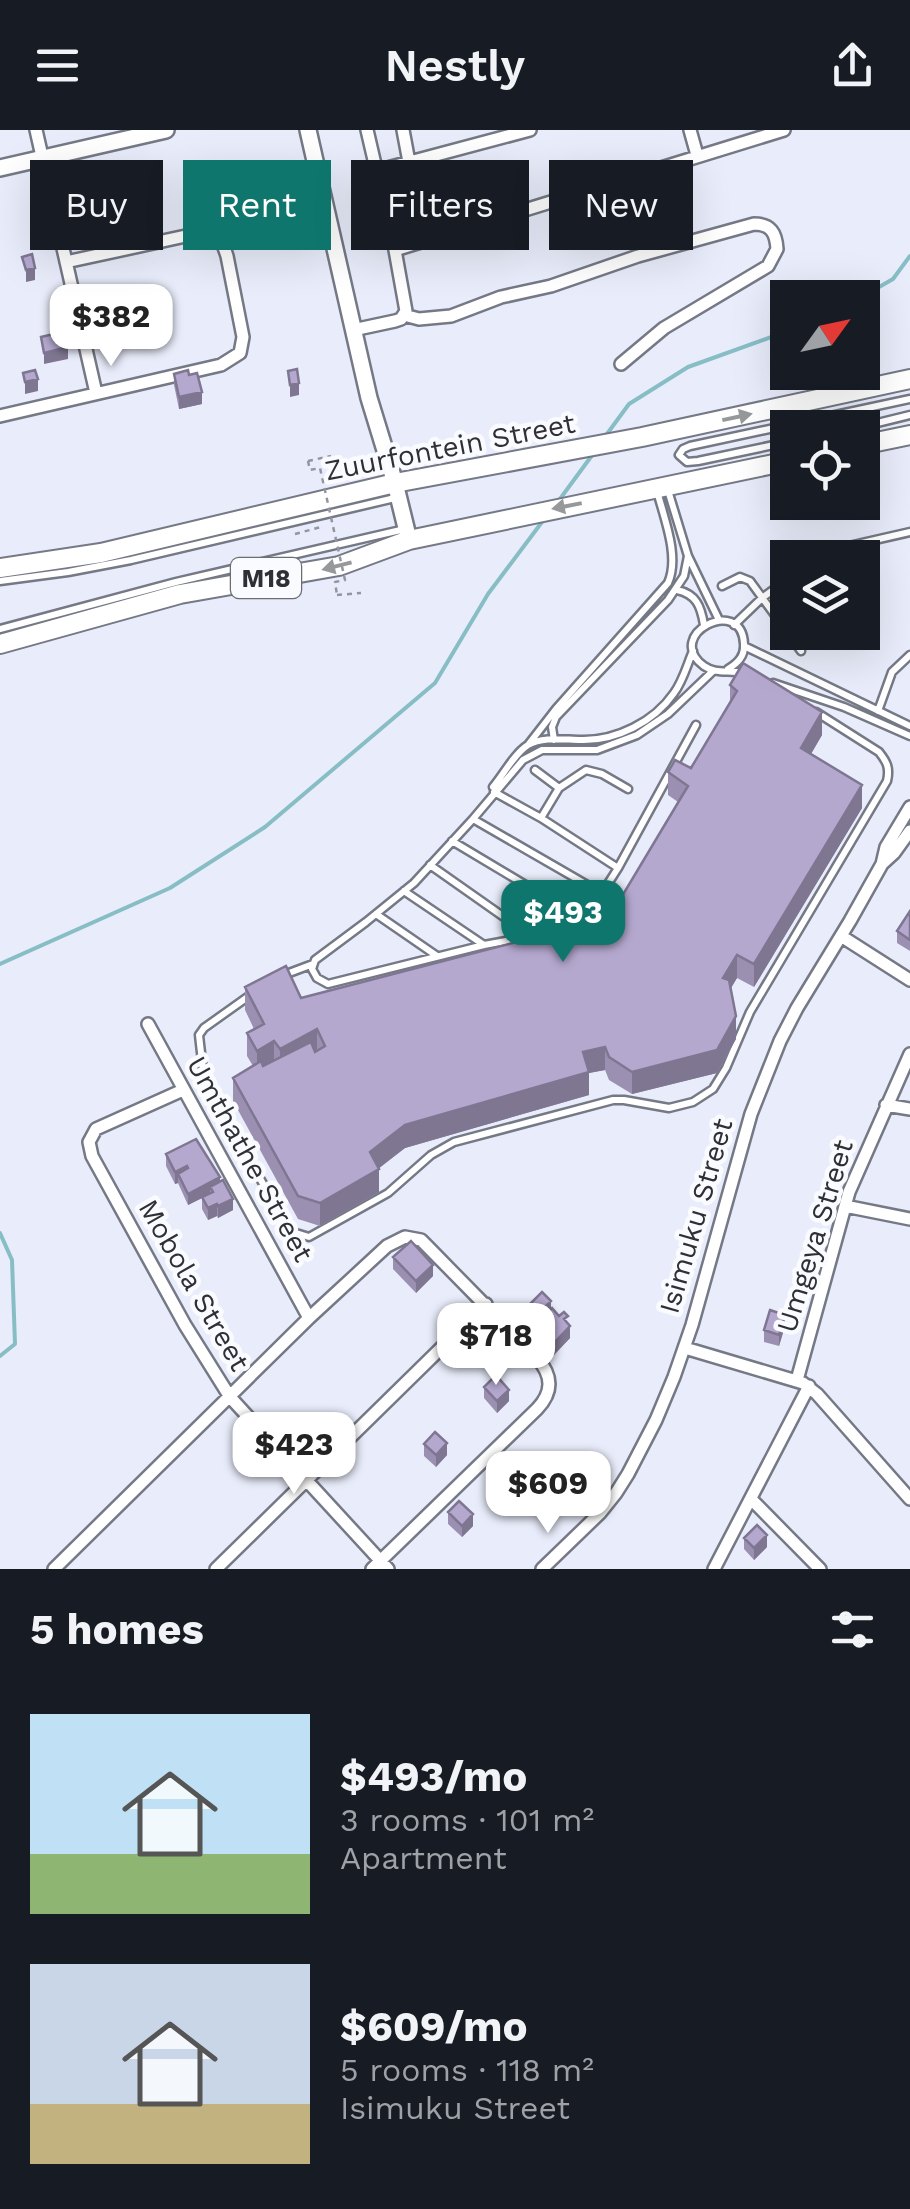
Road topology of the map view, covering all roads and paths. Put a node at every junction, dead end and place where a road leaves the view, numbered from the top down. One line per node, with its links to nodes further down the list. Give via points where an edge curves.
1 (36, 130): 10 (street)
2 (166, 130): 10 (street)
3 (308, 130): 19 (street)
4 (367, 130): 11 (street)
5 (404, 130): 12 (street)
6 (530, 130): 13 (street)
7 (690, 130): 9 (street)
8 (784, 130): 9 (street)
9 (697, 155): 15 (street)
10 (42, 159): 14 (street); 17 (street)
11 (374, 160)
12 (410, 160)
13 (418, 160)
14 (0, 168)
15 (529, 208)
16 (395, 250): 18 (street)
17 (66, 262): 22 (street); 22 (street, via 204,232 219,238 227,256 243,336 240,353 221,365)
18 (404, 316): 19 (street); 20 (street, via 451,316 638,256 754,224 768,226 777,249 768,266 664,328)
19 (354, 330): 35 (street)
20 (620, 364)
21 (910, 379): 35 (main road, Zuurfontein Street / M18, one-way to 21)
22 (96, 394): 26 (street)
23 (910, 398): 24 (lane)
24 (855, 410)
25 (910, 415): 27 (lane)
26 (0, 416)
27 (880, 422)
28 (770, 429): 31 (lane, via 690,446 679,456 698,461)
29 (910, 435): 30 (main road)
30 (880, 441)
31 (770, 446)
32 (331, 456): 36 (path, bridge, via 308,461 310,470 320,468)
33 (770, 465): 34 (main road, M18)
34 (662, 487): 39 (main road, M18, one-way to 39); 41 (lane); 68 (lane, via 672,576)
35 (397, 490): 39 (street); 42 (main road, Zuurfontein Street / M18); 43 (lane, via 131,560)
36 (332, 524): 38 (path); 47 (path, bridge, via 345,580 334,582 338,595)
37 (910, 532): 40 (lane)
38 (295, 534)
39 (408, 534): 52 (lane, via 176,582); 53 (main road, M18, one-way to 53, via 339,566 154,600)
40 (875, 540)
41 (688, 556): 45 (lane); 49 (lane)
42 (0, 568)
43 (0, 581)
44 (722, 586): 48 (lane, via 746,578)
45 (676, 590): 50 (lane, via 696,600); 67 (lane, via 560,712)
46 (770, 592): 48 (lane)
47 (361, 593)
48 (762, 598): 51 (lane); 56 (lane)
49 (719, 620): 50 (lane); 51 (lane)
50 (704, 625): 55 (lane)
51 (734, 625): 54 (lane)
52 (0, 629)
53 (0, 644)
54 (744, 646): 59 (lane); 62 (lane)
55 (694, 649): 58 (lane); 67 (lane, via 676,691 636,728 598,740)
56 (800, 651)
57 (910, 655): 62 (lane, via 892,672)
58 (713, 670): 59 (lane); 72 (lane, via 637,735 597,750 531,754)
59 (728, 670): 60 (lane)
60 (754, 677)
61 (800, 702): 66 (lane, via 768,681)
62 (878, 711): 65 (lane)
63 (815, 712): 92 (lane, via 879,752 887,781 750,1012 720,1079 693,1102 670,1108 613,1100 454,1142 388,1193 309,1237 287,1225 204,1078 204,1028)
64 (696, 725): 80 (lane)
65 (910, 726)
66 (910, 736)
67 (554, 740): 68 (lane)
68 (528, 746): 73 (lane)
69 (535, 770): 70 (lane)
70 (559, 788): 71 (lane, via 586,770); 76 (lane)
71 (628, 789)
72 (494, 792): 73 (lane); 76 (lane)
73 (487, 801): 75 (lane)
74 (910, 807): 77 (street, Isimuku Street)
75 (473, 818): 78 (lane); 82 (lane)
76 (541, 818): 80 (lane)
77 (904, 839): 86 (street, Isimuku Street)
78 (452, 841): 79 (lane); 84 (lane)
79 (430, 865): 81 (lane); 85 (lane)
80 (618, 868): 82 (lane)
81 (404, 891): 83 (lane); 87 (lane)
82 (602, 894): 84 (lane)
83 (376, 914): 88 (lane); 89 (lane)
84 (584, 920): 85 (lane)
85 (532, 936): 87 (lane)
86 (841, 936): 91 (street); 102 (street, Isimuku Street, via 797,1008 751,1114)
87 (484, 945): 88 (lane)
88 (437, 956): 89 (lane, via 328,984)
89 (312, 964): 90 (lane)
90 (279, 978)
91 (910, 980)
92 (252, 994)
93 (148, 1024): 95 (street, Umthathe Street)
94 (910, 1054): 96 (street, Umgeya Street)
95 (183, 1090): 101 (street, Umthathe Street); 104 (street, Mobola Street, via 96,1128 89,1148)
96 (886, 1105): 97 (street); 98 (street, Umgeya Street)
97 (910, 1109)
98 (845, 1206): 99 (street); 103 (street, Umgeya Street)
99 (910, 1218)
100 (486, 1304): 101 (street, via 420,1240 405,1237); 105 (street); 108 (street, via 543,1364 548,1396)
101 (310, 1318): 104 (street)
102 (685, 1348): 103 (street); 111 (street, Isimuku Street, via 628,1474 600,1513)
103 (803, 1383): 106 (street); 107 (street, Umgeya Street)
104 (230, 1397): 105 (street, Mobola Street); 109 (street)
105 (307, 1480): 108 (street, Mobola Street); 110 (street)
106 (910, 1499)
107 (752, 1500): 112 (street, Umgeya Street); 113 (street)
108 (380, 1566)
109 (54, 1569)
110 (216, 1569)
111 (542, 1569)
112 (714, 1569)
113 (820, 1569)

